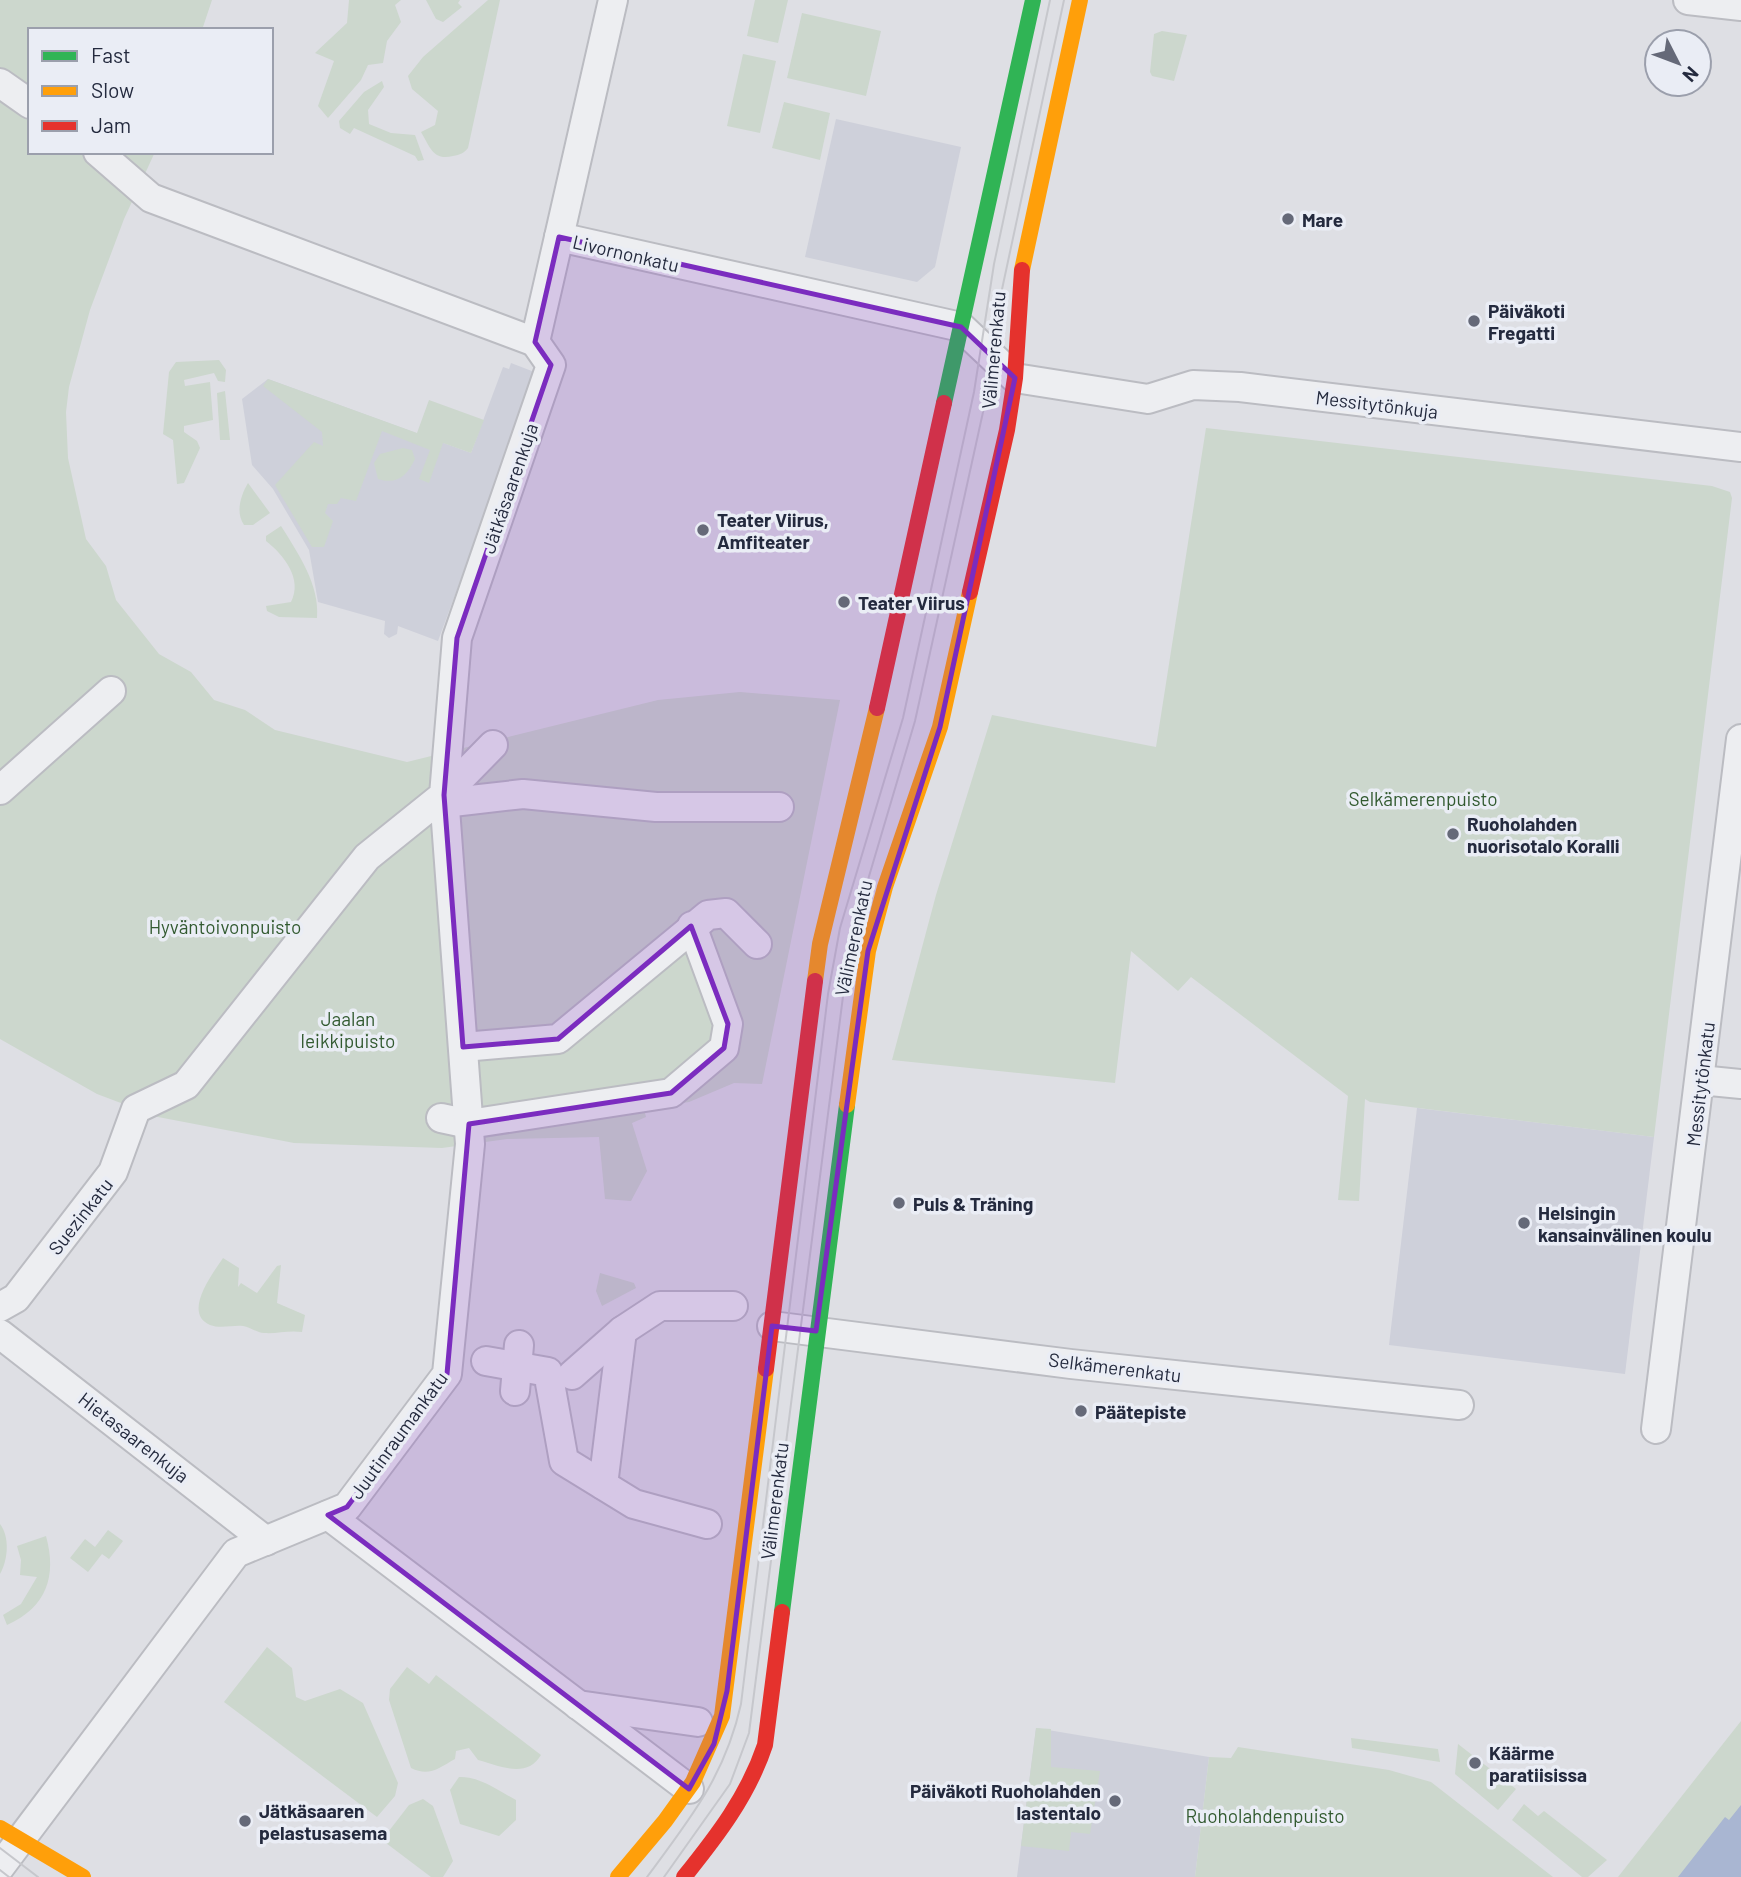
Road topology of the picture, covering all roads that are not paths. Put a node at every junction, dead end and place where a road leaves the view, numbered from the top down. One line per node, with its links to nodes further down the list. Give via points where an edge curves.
1 (613, 0): 9 (street)
2 (1033, 0): 10 (street, Välimerenkatu)
3 (1080, 0): 12 (street, Välimerenkatu, via 1021,273)
4 (1688, 0): 5 (street)
5 (1741, 6)
6 (0, 83): 7 (street)
7 (28, 103)
8 (100, 154): 11 (street, via 150,198)
9 (559, 237): 10 (street, Livornonkatu); 11 (street, Livornonkatu)
10 (961, 327): 12 (street); 30 (street, Välimerenkatu, via 866,756 830,896 807,1034)
11 (535, 342): 14 (street, Jätkäsaarenkuja, via 551,365)
12 (1015, 379): 13 (street, Messitytönkuja, via 1148,399 1193,385 1240,387); 32 (street, Välimerenkatu, via 940,727 868,951)
13 (1741, 447)
14 (457, 638): 19 (street, Juutinraumankatu)
15 (111, 691): 18 (street)
16 (1741, 738): 24 (street, Messitytönkatu)
17 (493, 745): 19 (street)
18 (0, 790)
19 (444, 799): 20 (street, via 523,794 656,807); 23 (street, Juutinraumankatu); 29 (street, Suezinkatu, via 367,857 186,1085 136,1109 113,1172 16,1298)
20 (779, 807)
21 (692, 926): 22 (street, via 708,915 726,913); 23 (street, via 558,1039); 27 (street, via 728,1024 724,1048 671,1093)
22 (757, 944)
23 (463, 1047): 27 (street, Juutinraumankatu)
24 (1700, 1080): 25 (street); 37 (street, Messitytönkatu)
25 (1741, 1084)
26 (441, 1118): 27 (street)
27 (469, 1134): 39 (street, Juutinraumankatu, via 447,1374 347,1507)
28 (733, 1306): 31 (street, via 662,1300)
29 (0, 1307)
30 (772, 1325): 32 (street, Selkämerenkatu); 44 (street, Välimerenkatu, via 727,1691 714,1744)
31 (622, 1331): 35 (street); 38 (street, via 621,1437)
32 (816, 1331): 36 (street, Selkämerenkatu, via 1071,1364); 49 (street, Välimerenkatu, via 765,1745 745,1794)
33 (0, 1334): 41 (street, Hietasaarenkuja)
34 (486, 1361): 38 (street, via 548,1372 567,1474)
35 (572, 1375)
36 (1459, 1405)
37 (1656, 1429)
38 (603, 1485): 40 (street, via 634,1504)
39 (328, 1515): 41 (street, Juutinraumankatu); 42 (street)
40 (707, 1524)
41 (266, 1541): 45 (street, Juutinraumankatu, via 236,1553)
42 (575, 1705): 43 (street); 44 (street)
43 (698, 1722)
44 (689, 1789): 48 (street)
45 (10, 1834): 46 (street, Juutinraumankatu); 47 (street)
46 (0, 1867)
47 (83, 1877)
48 (619, 1877)
49 (684, 1877)

